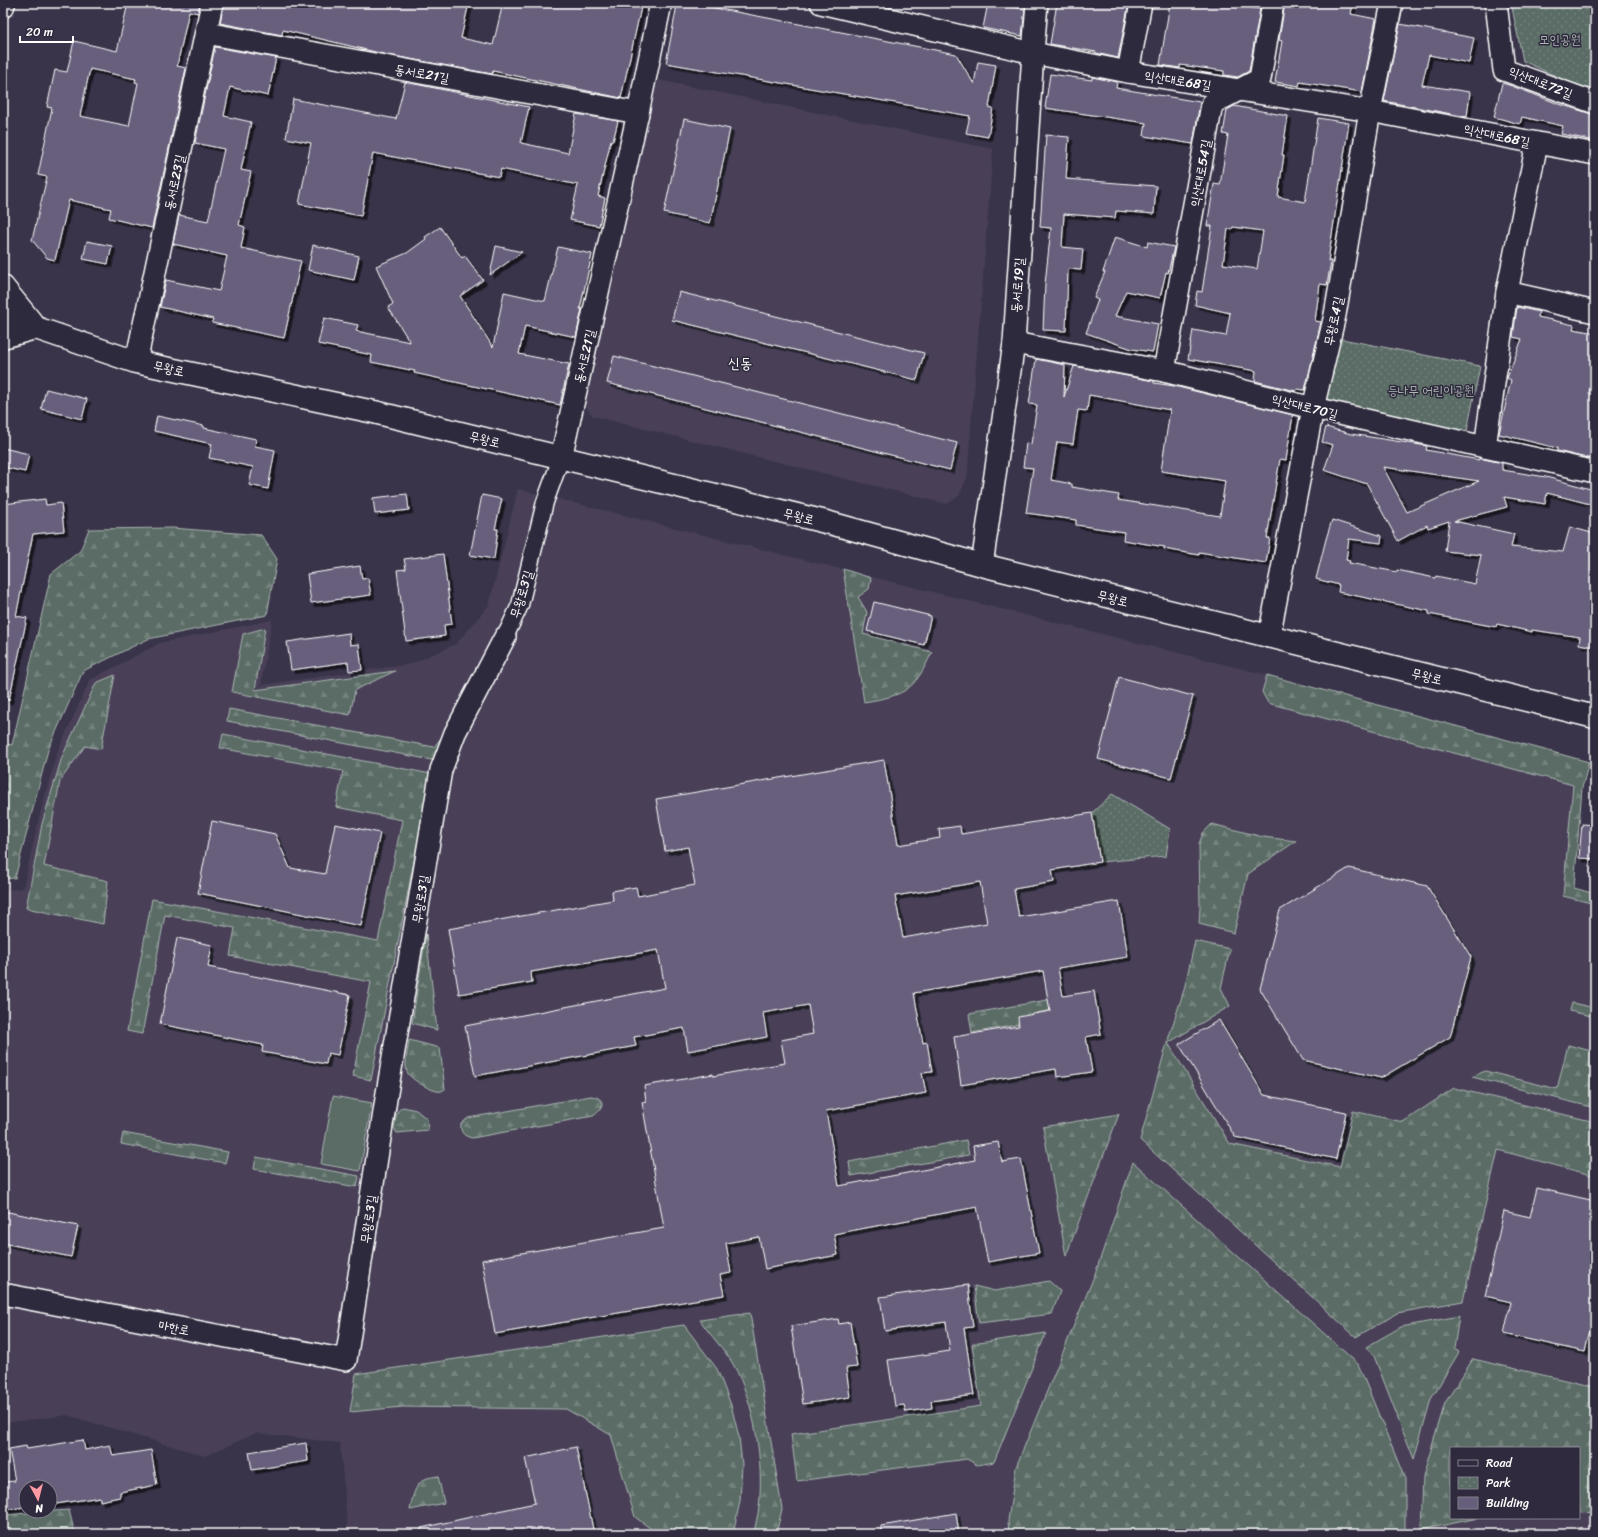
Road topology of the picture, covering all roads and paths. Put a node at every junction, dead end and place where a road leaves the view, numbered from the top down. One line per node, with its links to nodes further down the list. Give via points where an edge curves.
1 (212, 3): 9 (street, 동서로23길)
2 (661, 3): 15 (street, 동서로21길)
3 (821, 3): 10 (street, 익산대로68길)
4 (1037, 3): 10 (street, 동서로19길)
5 (1141, 3): 11 (street)
6 (1273, 3): 12 (street, 익산대로54길, via 1260,79)
7 (1392, 3): 14 (street, 무왕로4길)
8 (1496, 3): 13 (street, 익산대로72길, via 1504,70)
9 (206, 33): 15 (street, 동서로21길); 25 (street, 동서로23길)
10 (1033, 53): 11 (street, 익산대로68길); 24 (street, 동서로19길)
11 (1128, 72): 12 (street, 익산대로68길)
12 (1240, 90): 14 (street, 익산대로68길); 26 (street, 익산대로54길, via 1212,104)
13 (1595, 102)
14 (1370, 111): 16 (street, 익산대로68길); 27 (street, 무왕로4길, via 1335,315)
15 (638, 113): 29 (street, 동서로21길)
16 (1537, 144): 17 (street, 익산대로68길); 19 (street, 익산대로68길)
17 (1595, 154)
18 (3, 286): 22 (street)
19 (1507, 292): 20 (street); 28 (street, 익산대로68길)
20 (1595, 312)
21 (3, 320): 22 (street, 무왕로)
22 (36, 328): 23 (street); 25 (street, 무왕로)
23 (3, 337)
24 (1014, 343): 26 (street, 익산대로70길); 31 (street, 동서로19길)
25 (136, 362): 29 (street, 무왕로, via 374,412)
26 (1164, 370): 27 (street, 익산대로70길)
27 (1312, 408): 28 (street, 익산대로70길); 32 (street, 무왕로4길)
28 (1485, 447): 30 (street, 익산대로70길)
29 (561, 458): 31 (street, 무왕로, via 830,524); 33 (street, 무왕로3길, via 545,502 520,605)
30 (1595, 472)
31 (982, 565): 32 (street, 무왕로)
32 (1269, 637): 34 (street, 무왕로)
33 (505, 638): 36 (street, 무왕로3길, via 455,733 442,770 383,1120)
34 (1595, 717)
35 (3, 1294): 36 (street, 마한로)
36 (346, 1360)

